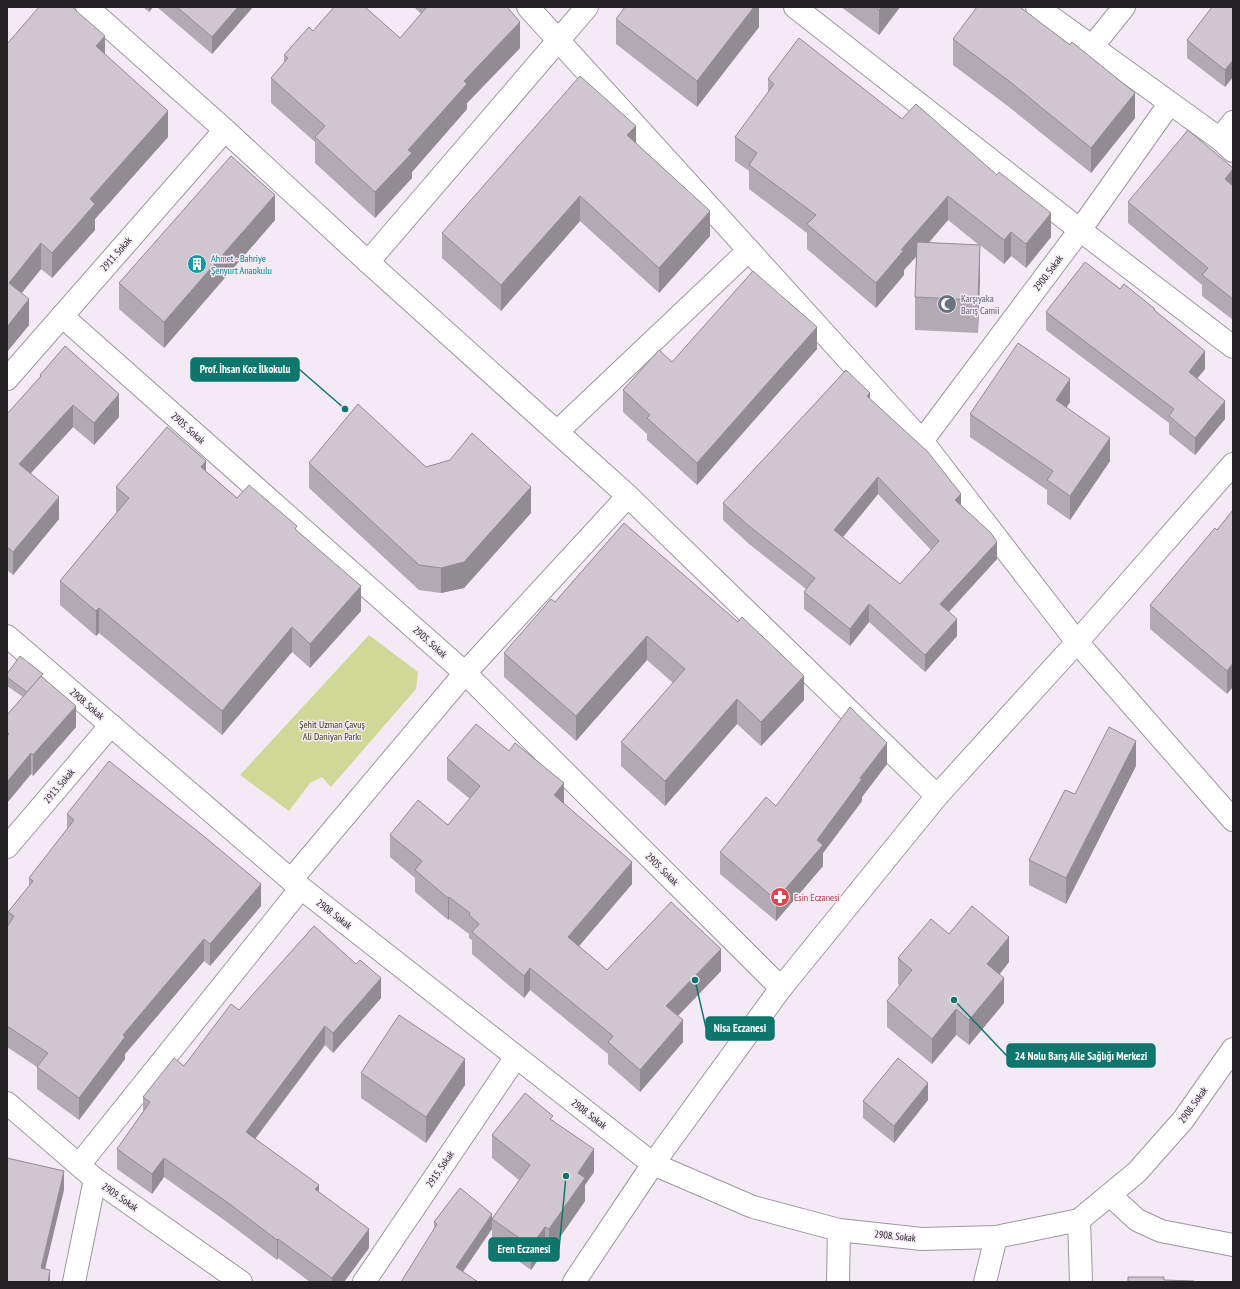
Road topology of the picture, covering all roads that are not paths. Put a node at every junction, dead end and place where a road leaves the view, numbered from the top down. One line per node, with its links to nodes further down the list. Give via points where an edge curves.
1 (87, 7): 10 (street)
2 (528, 7): 7 (street)
3 (587, 7): 7 (street)
4 (795, 7): 12 (street)
5 (1038, 7): 8 (street)
6 (1124, 7): 8 (street)
7 (558, 40): 13 (street); 14 (street)
8 (1092, 47): 9 (street)
9 (1170, 103): 11 (street); 12 (street, 2900. Sokak)
10 (225, 130): 14 (street); 15 (street, 2911. Sokak)
11 (1229, 137)
12 (1080, 230): 16 (street); 19 (street, 2900. Sokak)
13 (749, 250): 18 (street); 19 (street)
14 (368, 262): 18 (street)
15 (62, 316): 17 (street, 2911. Sokak); 24 (street, 2905. Sokak)
16 (1233, 347)
17 (7, 379)
18 (557, 432): 21 (street)
19 (922, 442): 23 (street)
20 (1233, 464): 23 (street)
21 (628, 496): 24 (street); 26 (street)
22 (7, 636): 25 (street, 2908. Sokak)
23 (1077, 642): 26 (street); 27 (street)
24 (465, 673): 29 (street); 30 (street, 2905. Sokak)
25 (111, 725): 28 (street, 2913. Sokak); 29 (street, 2908. Sokak)
26 (937, 796): 30 (street)
27 (1233, 820)
28 (7, 847)
29 (296, 884): 32 (street, 2908. Sokak); 35 (street)
30 (781, 988): 34 (street)
31 (1233, 1049): 37 (street, 2908. Sokak, via 1183,1120 1137,1172)
32 (516, 1057): 34 (street, 2908. Sokak); 45 (street, 2915. Sokak)
33 (7, 1103): 35 (street, 2909. Sokak)
34 (653, 1164): 39 (street, 2908. Sokak, via 753,1207); 42 (street)
35 (79, 1165): 36 (street, 2909. Sokak)
36 (95, 1179): 43 (street); 44 (street, 2909. Sokak)
37 (1110, 1195): 38 (street, 2908. Sokak); 41 (street, via 1137,1220 1161,1231)
38 (1079, 1220): 40 (street, 2908. Sokak); 48 (street)
39 (839, 1230): 40 (street, 2908. Sokak, via 922,1239); 46 (street)
40 (996, 1237): 47 (street)
41 (1233, 1245)
42 (581, 1281)
43 (74, 1282)
44 (241, 1282)
45 (364, 1282)
46 (838, 1282)
47 (985, 1282)
48 (1081, 1282)

